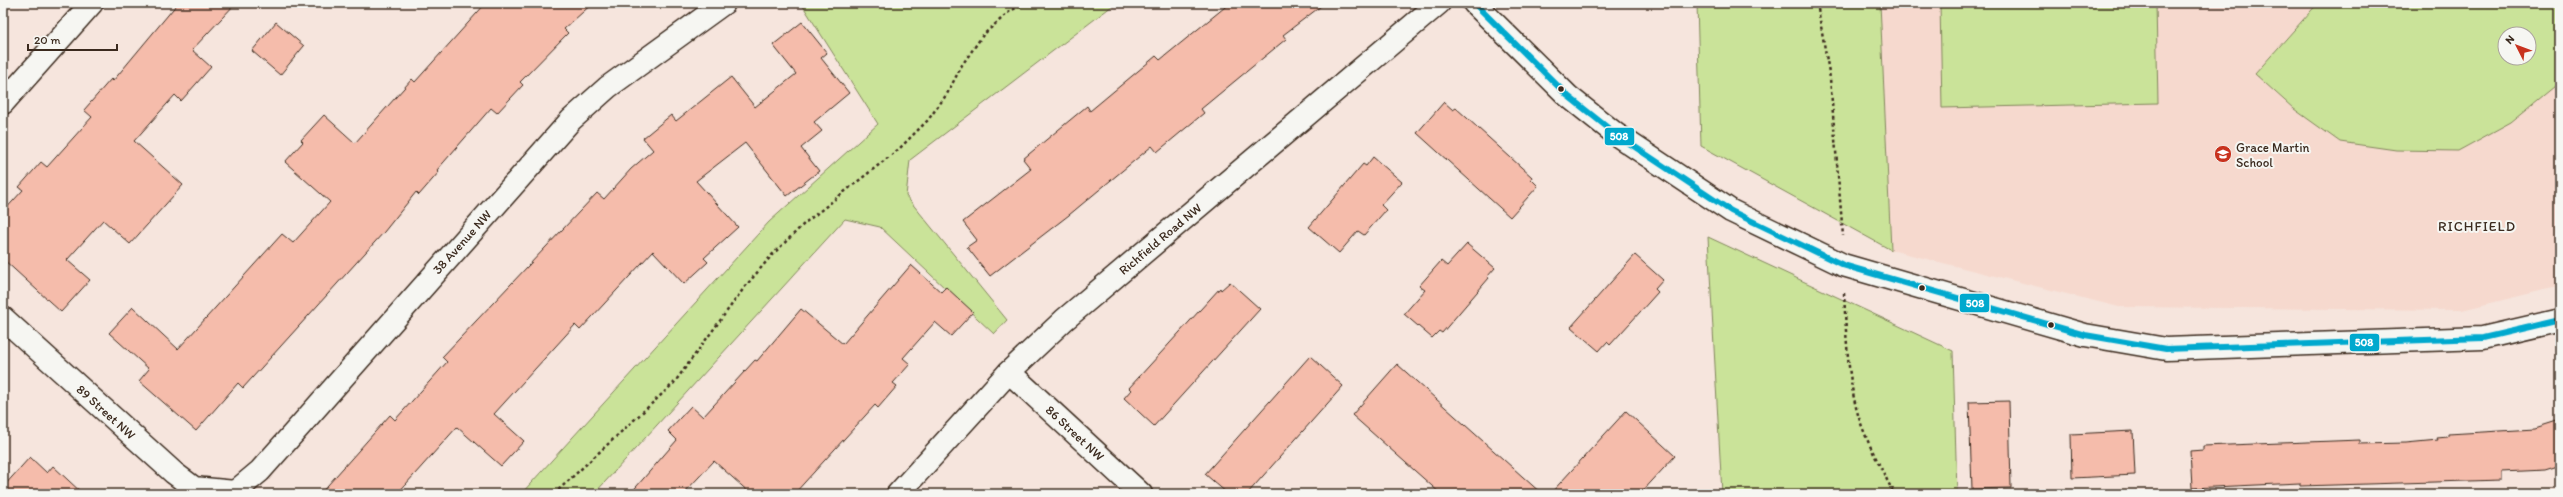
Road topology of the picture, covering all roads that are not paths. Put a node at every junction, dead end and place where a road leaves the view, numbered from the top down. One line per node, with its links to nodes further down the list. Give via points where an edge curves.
1 (92, 3): 5 (street)
2 (724, 3): 9 (street, 38 Avenue NW, via 608,87 571,120 260,471 235,492)
3 (1439, 3): 8 (street, Richfield Road NW, via 1064,320)
4 (1474, 3): 7 (street, via 1568,96 1617,135 1731,211 1843,265 2086,335 2166,349 2482,338)
5 (3, 103)
6 (3, 318): 9 (street, 89 Street NW, via 174,473 194,488)
7 (2560, 320)
8 (1009, 372): 10 (street, Richfield Road NW); 11 (street, 86 Street NW)
9 (217, 492)
10 (898, 494)
11 (1141, 494)

